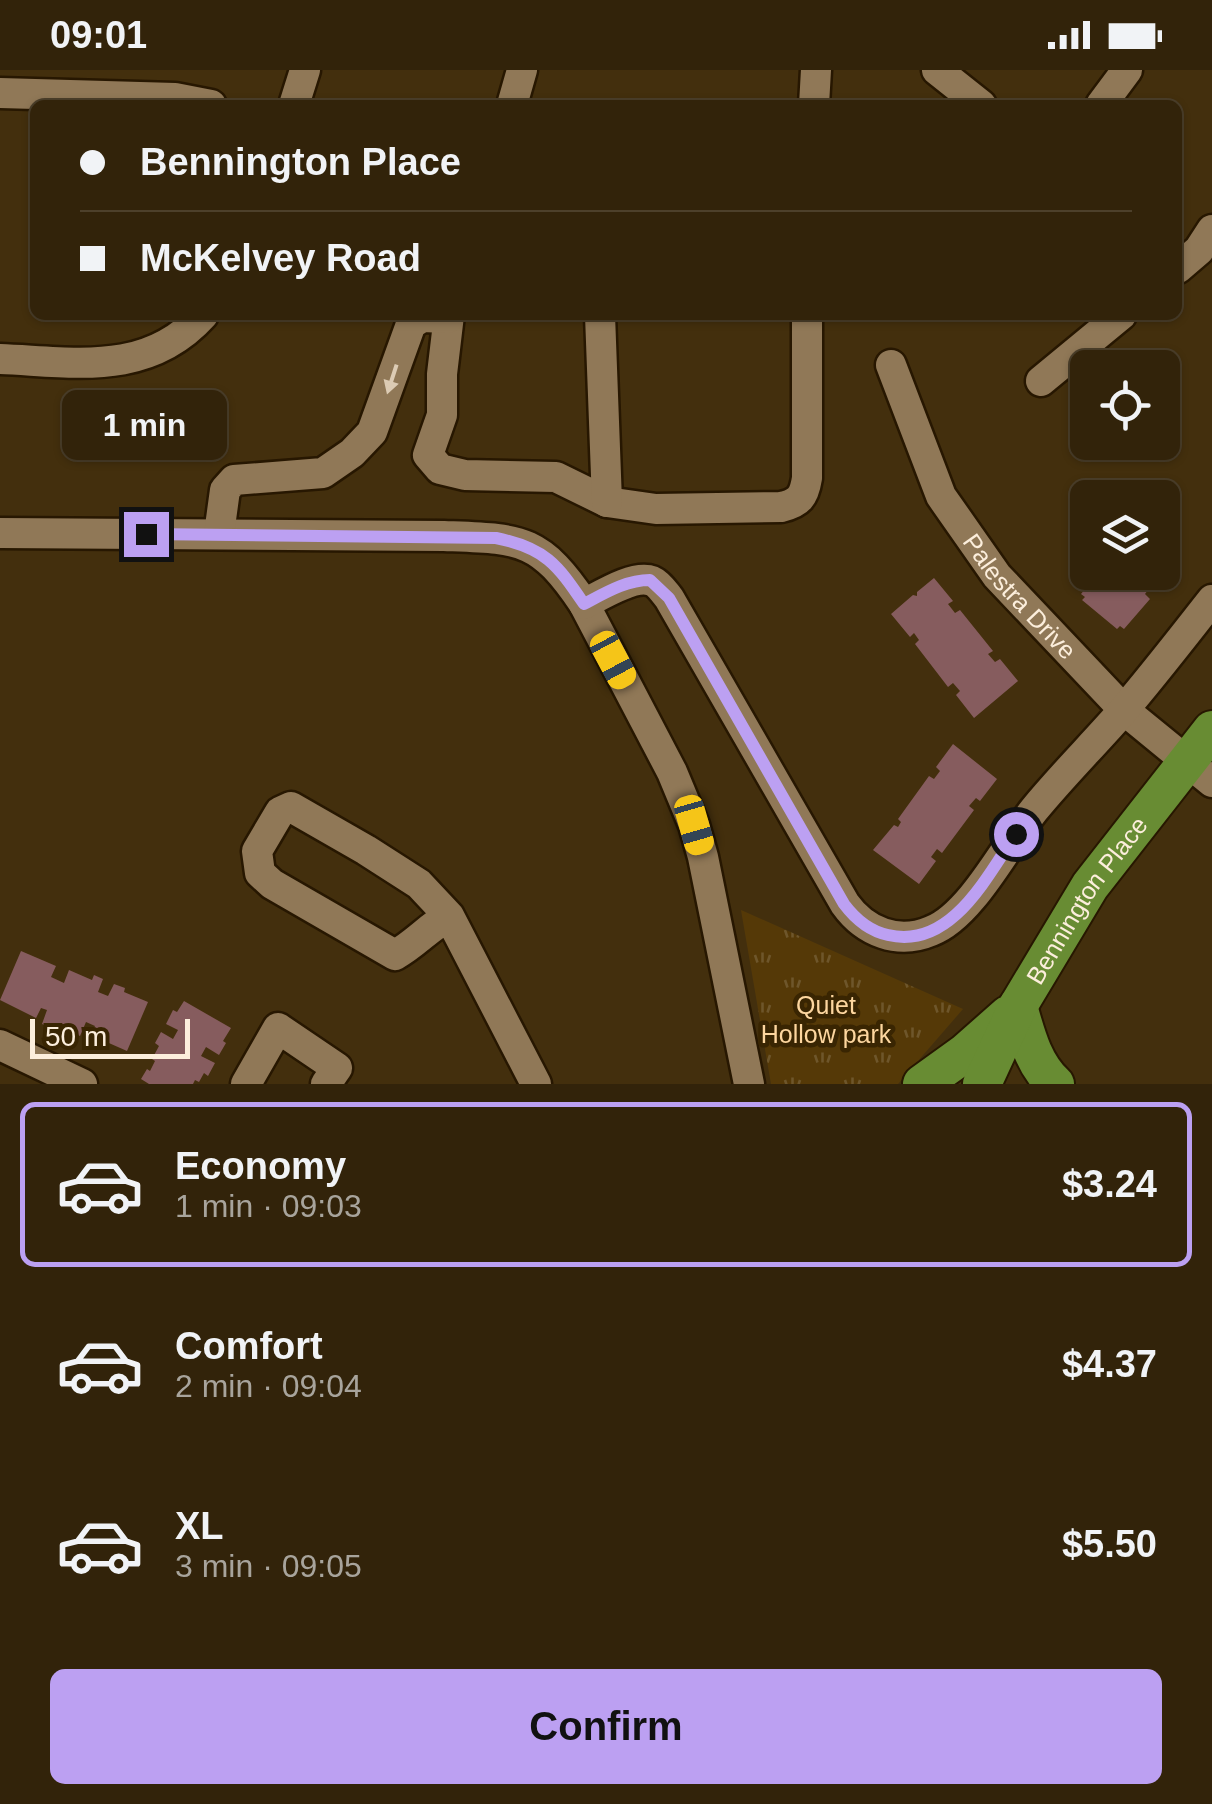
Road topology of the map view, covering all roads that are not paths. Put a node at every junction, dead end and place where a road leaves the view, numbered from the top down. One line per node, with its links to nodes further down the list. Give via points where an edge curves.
1 (305, 70): 8 (street)
2 (522, 70): 9 (street)
3 (816, 70): 10 (street)
4 (937, 70): 11 (street)
5 (1127, 70): 12 (street)
6 (0, 93): 7 (street)
7 (186, 100)
8 (296, 100)
9 (513, 100)
10 (814, 100)
11 (975, 100)
12 (1105, 100)
13 (198, 320): 19 (street, via 175,341 139,357)
14 (417, 320): 24 (street, one-way to 24, via 372,432 352,454 323,473 234,480 224,490)
15 (448, 320): 22 (street, via 442,415 428,455 440,468 465,475 556,477)
16 (600, 320): 22 (street)
17 (808, 320): 22 (street, via 807,478 796,504 656,509)
18 (1115, 320): 21 (street)
19 (0, 359)
20 (891, 365): 27 (street, Palestra Drive, via 941,496 997,576)
21 (1041, 381)
22 (607, 502)
23 (0, 533): 24 (street)
24 (219, 534): 26 (street, via 496,538 542,553)
25 (1212, 600): 27 (street)
26 (584, 604): 27 (street, via 637,580 659,586 844,904 862,924 886,935 932,931 964,908 1034,810); 37 (street, via 694,825)
27 (1124, 710): 29 (street, Palestra Drive)
28 (1212, 730): 29 (main road, Bennington Place)
29 (1199, 771): 31 (main road, Bennington Place, via 1090,886)
30 (449, 916): 30 (street, via 395,955 272,884 260,873 258,851 280,812 291,807 419,884); 36 (street)
31 (1018, 1006): 38 (main road); 39 (main road, Bennington Place); 40 (main road, via 1028,1042)
32 (0, 1044): 33 (street)
33 (82, 1084)
34 (246, 1084): 35 (street, via 278,1028 337,1068)
35 (326, 1084)
36 (536, 1084)
37 (749, 1084)
38 (922, 1084)
39 (982, 1084)
40 (1055, 1084)

